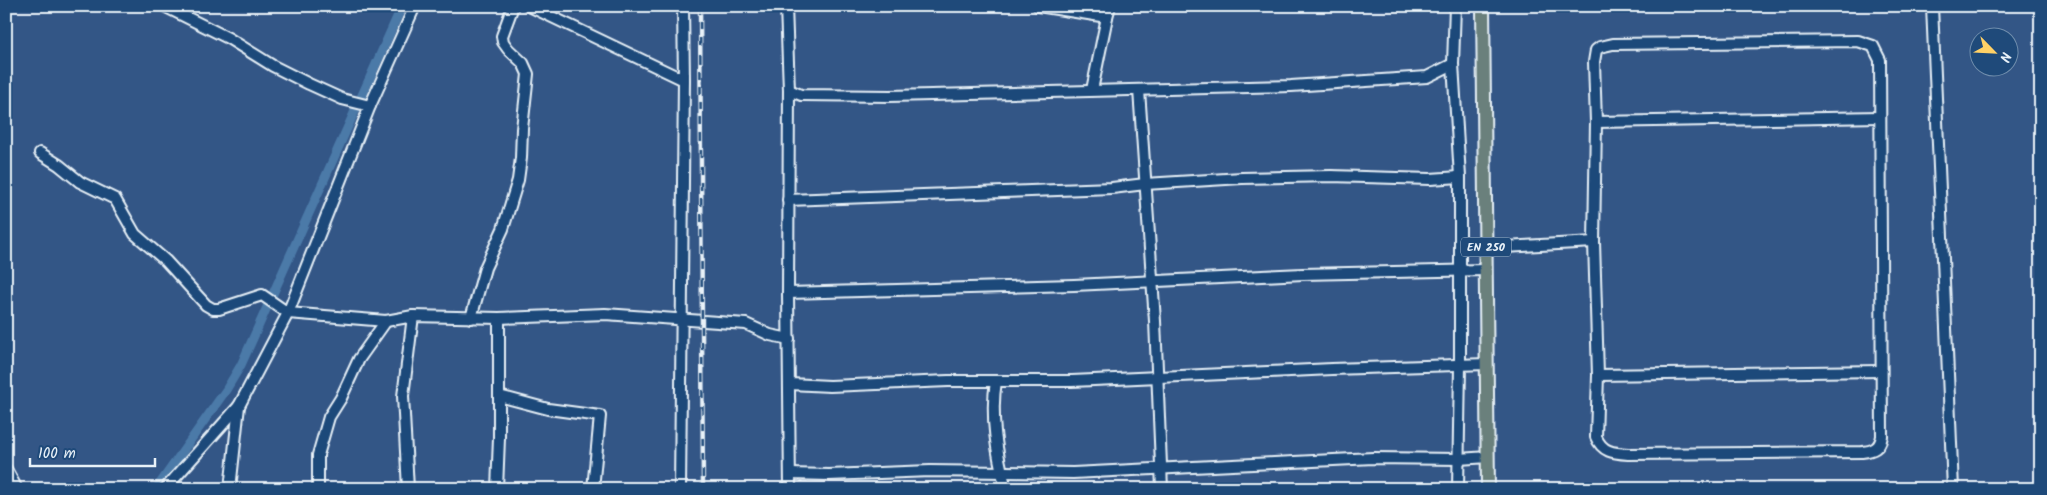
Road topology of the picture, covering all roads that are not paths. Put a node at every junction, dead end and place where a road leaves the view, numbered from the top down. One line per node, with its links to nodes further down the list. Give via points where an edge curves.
1 (164, 6): 18 (street, via 228,38 273,66 337,97)
2 (414, 6): 18 (street)
3 (512, 6): 33 (street, via 502,36 528,74 521,158 503,229 485,268)
4 (529, 6): 14 (street)
5 (683, 6): 14 (street)
6 (786, 6): 15 (street)
7 (1038, 6): 12 (street)
8 (1110, 6): 12 (street)
9 (1455, 6): 13 (street)
10 (1483, 6): 26 (main road, EN 250)
11 (1932, 6): 66 (street)
12 (1107, 17): 16 (street)
13 (1454, 64): 17 (street, via 1427,77 1351,83); 22 (street)
14 (684, 80): 35 (street)
15 (789, 90): 16 (street, via 801,95 890,96); 24 (street)
16 (1092, 90): 17 (street)
17 (1139, 90): 23 (street)
18 (370, 106): 31 (street)
19 (1880, 117): 20 (street); 20 (street, via 1880,60 1876,49 1863,41 1613,44 1600,47 1594,55); 40 (street)
20 (1596, 122): 25 (street)
21 (40, 154): 31 (street, via 80,182 115,199 135,234 166,261 210,308 219,309 262,295)
22 (1460, 177): 23 (street, via 1331,176); 27 (street)
23 (1145, 184): 24 (street, via 1112,188); 29 (street)
24 (788, 200): 30 (street)
25 (1594, 242): 26 (street); 41 (street)
26 (1486, 248): 28 (main road, EN 250)
27 (1460, 269): 28 (street); 29 (street); 39 (street)
28 (1486, 270): 38 (main road, EN 250)
29 (1152, 282): 30 (street); 42 (street)
30 (788, 293): 37 (street)
31 (288, 312): 36 (street); 46 (street)
32 (413, 316): 33 (street); 36 (street); 57 (street, via 403,396)
33 (471, 318): 34 (street)
34 (499, 318): 35 (street, via 605,314); 45 (street)
35 (682, 320): 37 (street, via 746,324); 60 (street)
36 (386, 321): 56 (street, via 359,358 329,418 318,455)
37 (789, 339): 44 (street)
38 (1487, 364): 39 (street); 47 (main road, EN 250)
39 (1460, 366): 42 (street); 48 (street)
40 (1882, 371): 41 (street); 41 (street, via 1882,436 1874,449 1862,452 1737,454 1628,454 1607,451 1596,437)
41 (1598, 375)
42 (1157, 377): 43 (street); 49 (street)
43 (996, 382): 44 (street); 51 (street, via 994,427)
44 (790, 384): 52 (street)
45 (499, 396): 58 (street); 59 (street, via 548,409 600,416)
46 (239, 406): 54 (street); 55 (street)
47 (1488, 457): 48 (street); 65 (main road, EN 250)
48 (1459, 459): 49 (street, via 1373,458); 64 (street)
49 (1161, 468): 51 (street, via 1073,473); 63 (street)
50 (6, 469): 53 (street)
51 (1002, 472): 52 (street); 62 (street)
52 (790, 474): 61 (street)
53 (17, 489)
54 (165, 489)
55 (230, 489)
56 (318, 489)
57 (408, 489)
58 (497, 489)
59 (593, 489)
60 (680, 489)
61 (790, 489)
62 (1006, 489)
63 (1162, 489)
64 (1458, 489)
65 (1488, 489)
66 (1954, 489)

